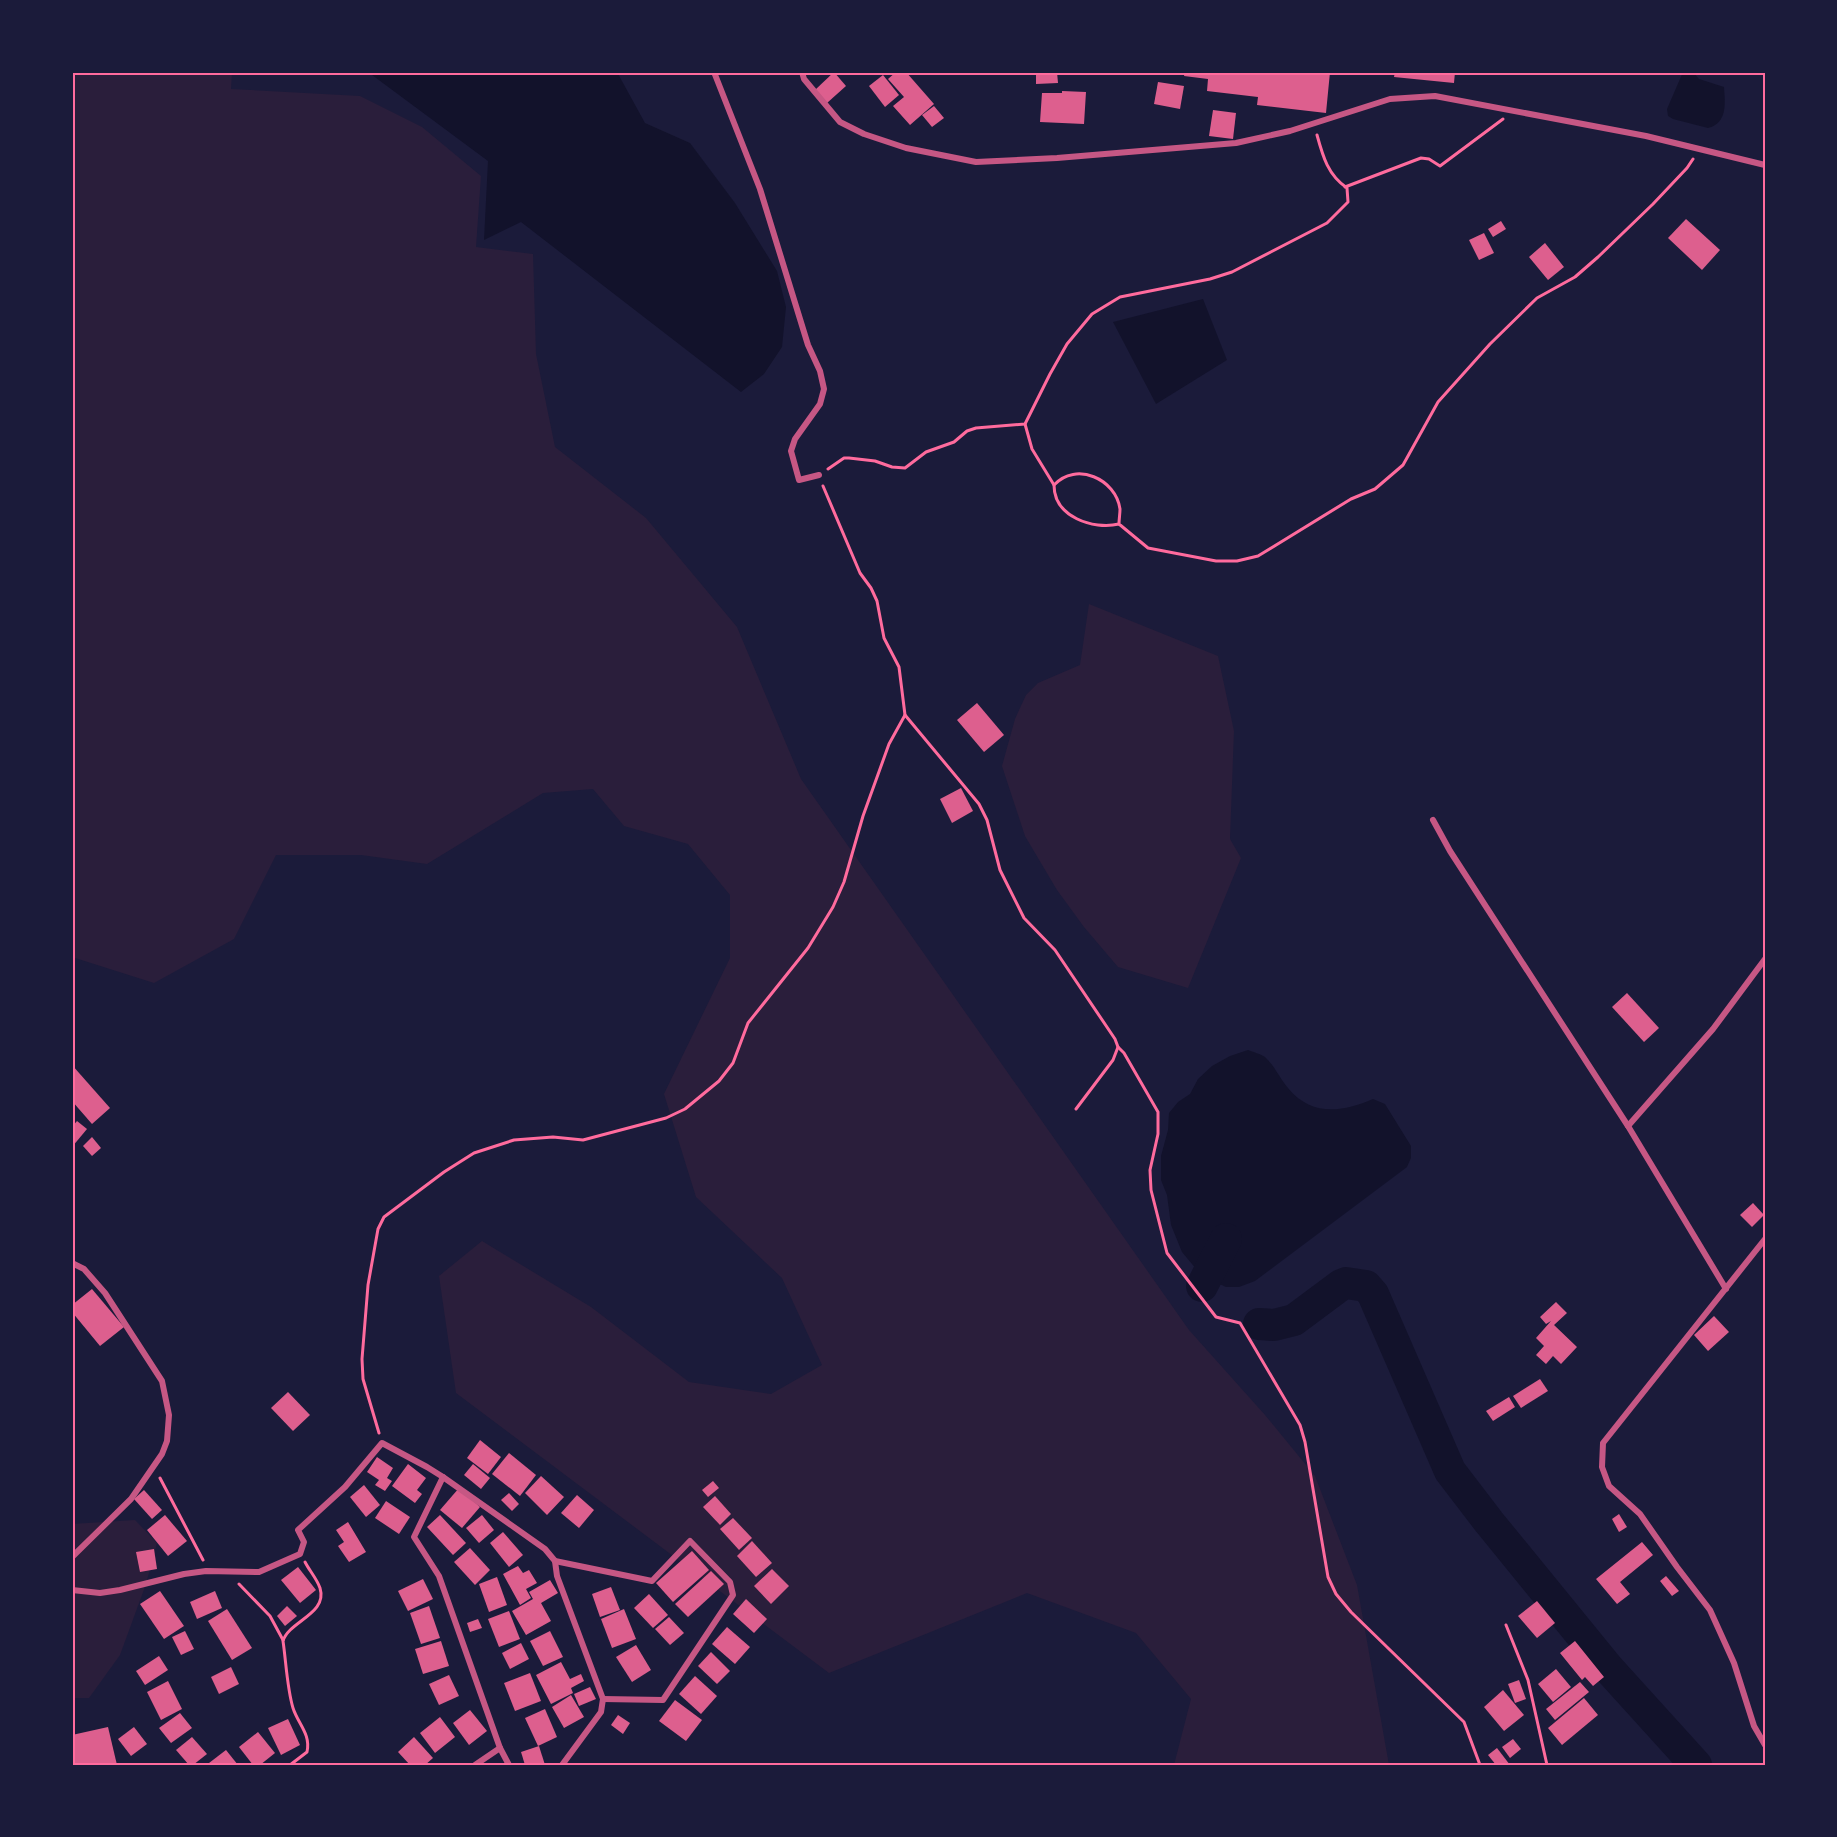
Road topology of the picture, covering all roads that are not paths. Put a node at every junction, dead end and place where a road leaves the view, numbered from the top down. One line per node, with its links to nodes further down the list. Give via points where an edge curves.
1 (714, 72): 4 (street, via 760,189 808,345 820,371 824,389 820,404 791,451 799,480)
2 (802, 72): 3 (street, via 840,122 906,148 976,162 1236,143 1290,131 1390,99 1435,96 1646,136)
3 (1765, 165)
4 (819, 475)
5 (1433, 820): 7 (street)
6 (1765, 958): 7 (street, via 1713,1029)
7 (1628, 1126): 10 (street)
8 (1765, 1239): 10 (street)
9 (72, 1263): 12 (street, via 84,1269 105,1293 162,1381 169,1415 167,1442 153,1467 131,1499)
10 (1726, 1289): 16 (street, via 1603,1443 1602,1467 1609,1486 1640,1514 1710,1610 1734,1663 1754,1726)
11 (443, 1477): 13 (street, via 545,1549); 14 (street, via 382,1443 345,1487 298,1530 304,1542 300,1554 259,1572 206,1571 110,1592); 17 (street, via 414,1537 439,1576)
12 (72, 1557)
13 (555, 1561): 15 (street, via 557,1576); 15 (street, via 652,1581 690,1541 730,1582 733,1595 663,1700)
14 (72, 1590)
15 (603, 1698): 20 (street, via 601,1712)
16 (1765, 1745)
17 (500, 1748): 18 (street); 19 (street)
18 (476, 1765)
19 (509, 1765)
20 (562, 1765)

